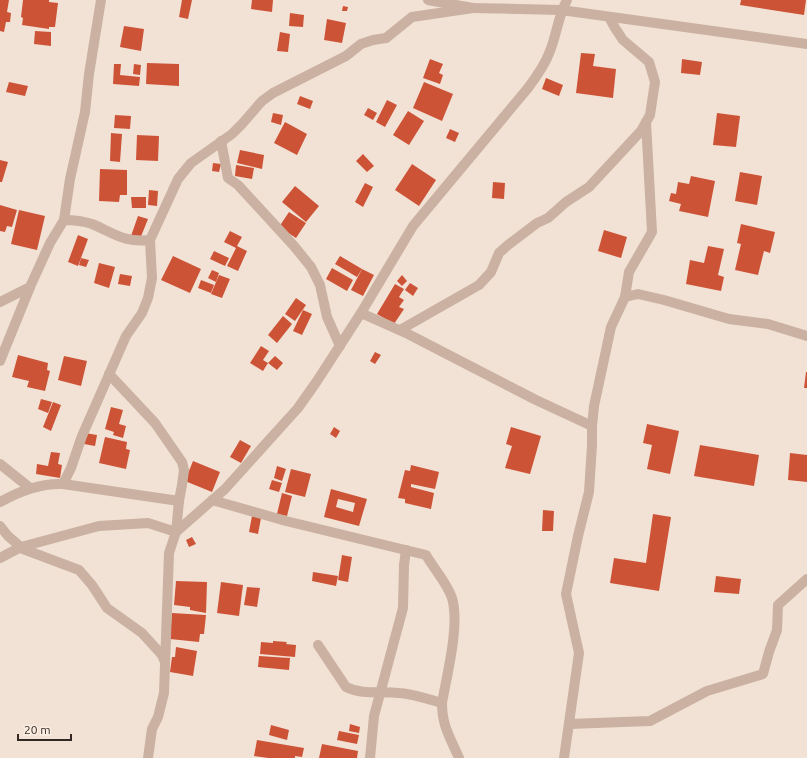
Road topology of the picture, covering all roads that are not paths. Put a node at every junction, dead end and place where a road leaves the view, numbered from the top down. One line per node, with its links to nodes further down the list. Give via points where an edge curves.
1 (101, 0): 10 (street, via 85,112)
2 (428, 0): 4 (street)
3 (567, 0): 5 (street)
4 (473, 8): 5 (street); 9 (street, via 412,17 386,38 361,44 346,56 273,93)
5 (561, 10): 6 (street); 15 (street, via 551,50 544,66 413,226)
6 (610, 17): 7 (street); 8 (street, via 623,40 649,62 654,82 650,115)
7 (807, 44)
8 (646, 122): 13 (street, via 652,232 629,272); 16 (street, via 641,131 588,187 499,253 491,272 479,285)
9 (221, 141): 11 (street, via 191,163 178,179); 18 (street, via 228,178 238,185 311,267 320,285 327,317)
10 (64, 220): 11 (street, via 79,220 92,224 119,238 133,241); 12 (street, via 50,243)
11 (150, 240): 20 (street, via 152,278 148,298 126,336)
12 (30, 287): 14 (street); 19 (street)
13 (624, 297): 17 (street, via 638,294 730,319 768,324); 21 (street, via 611,327)
14 (0, 302)
15 (360, 313): 16 (street); 18 (street)
16 (400, 330): 21 (street)
17 (807, 336)
18 (340, 346): 25 (street, via 298,408)
19 (0, 361)
20 (109, 374): 23 (street); 26 (street, via 155,423 182,462 184,470)
21 (592, 426): 38 (street, via 589,492 566,594 579,653)
22 (0, 464): 24 (street)
23 (63, 484): 24 (street, via 53,483); 26 (street)
24 (30, 488): 27 (street)
25 (212, 500): 29 (street); 31 (street)
26 (179, 501): 29 (street)
27 (0, 502)
28 (0, 526): 30 (street)
29 (176, 532): 30 (street, via 148,523 99,526); 35 (street, via 169,553)
30 (21, 547): 32 (street); 35 (street, via 79,570 107,608 142,633)
31 (406, 550): 36 (street, via 403,608); 37 (street, via 426,555 451,597 453,636)
32 (0, 558)
33 (807, 579): 38 (street, via 778,605 777,630 763,674 707,691 650,721)
34 (318, 645): 36 (street, via 346,687 359,692)
35 (164, 660): 39 (street, via 164,693 152,729)
36 (380, 692): 37 (street, via 405,694); 40 (street, via 374,716)
37 (442, 703): 41 (street, via 444,724)
38 (569, 724): 42 (street)
39 (148, 758)
40 (370, 758)
41 (459, 758)
42 (564, 758)

